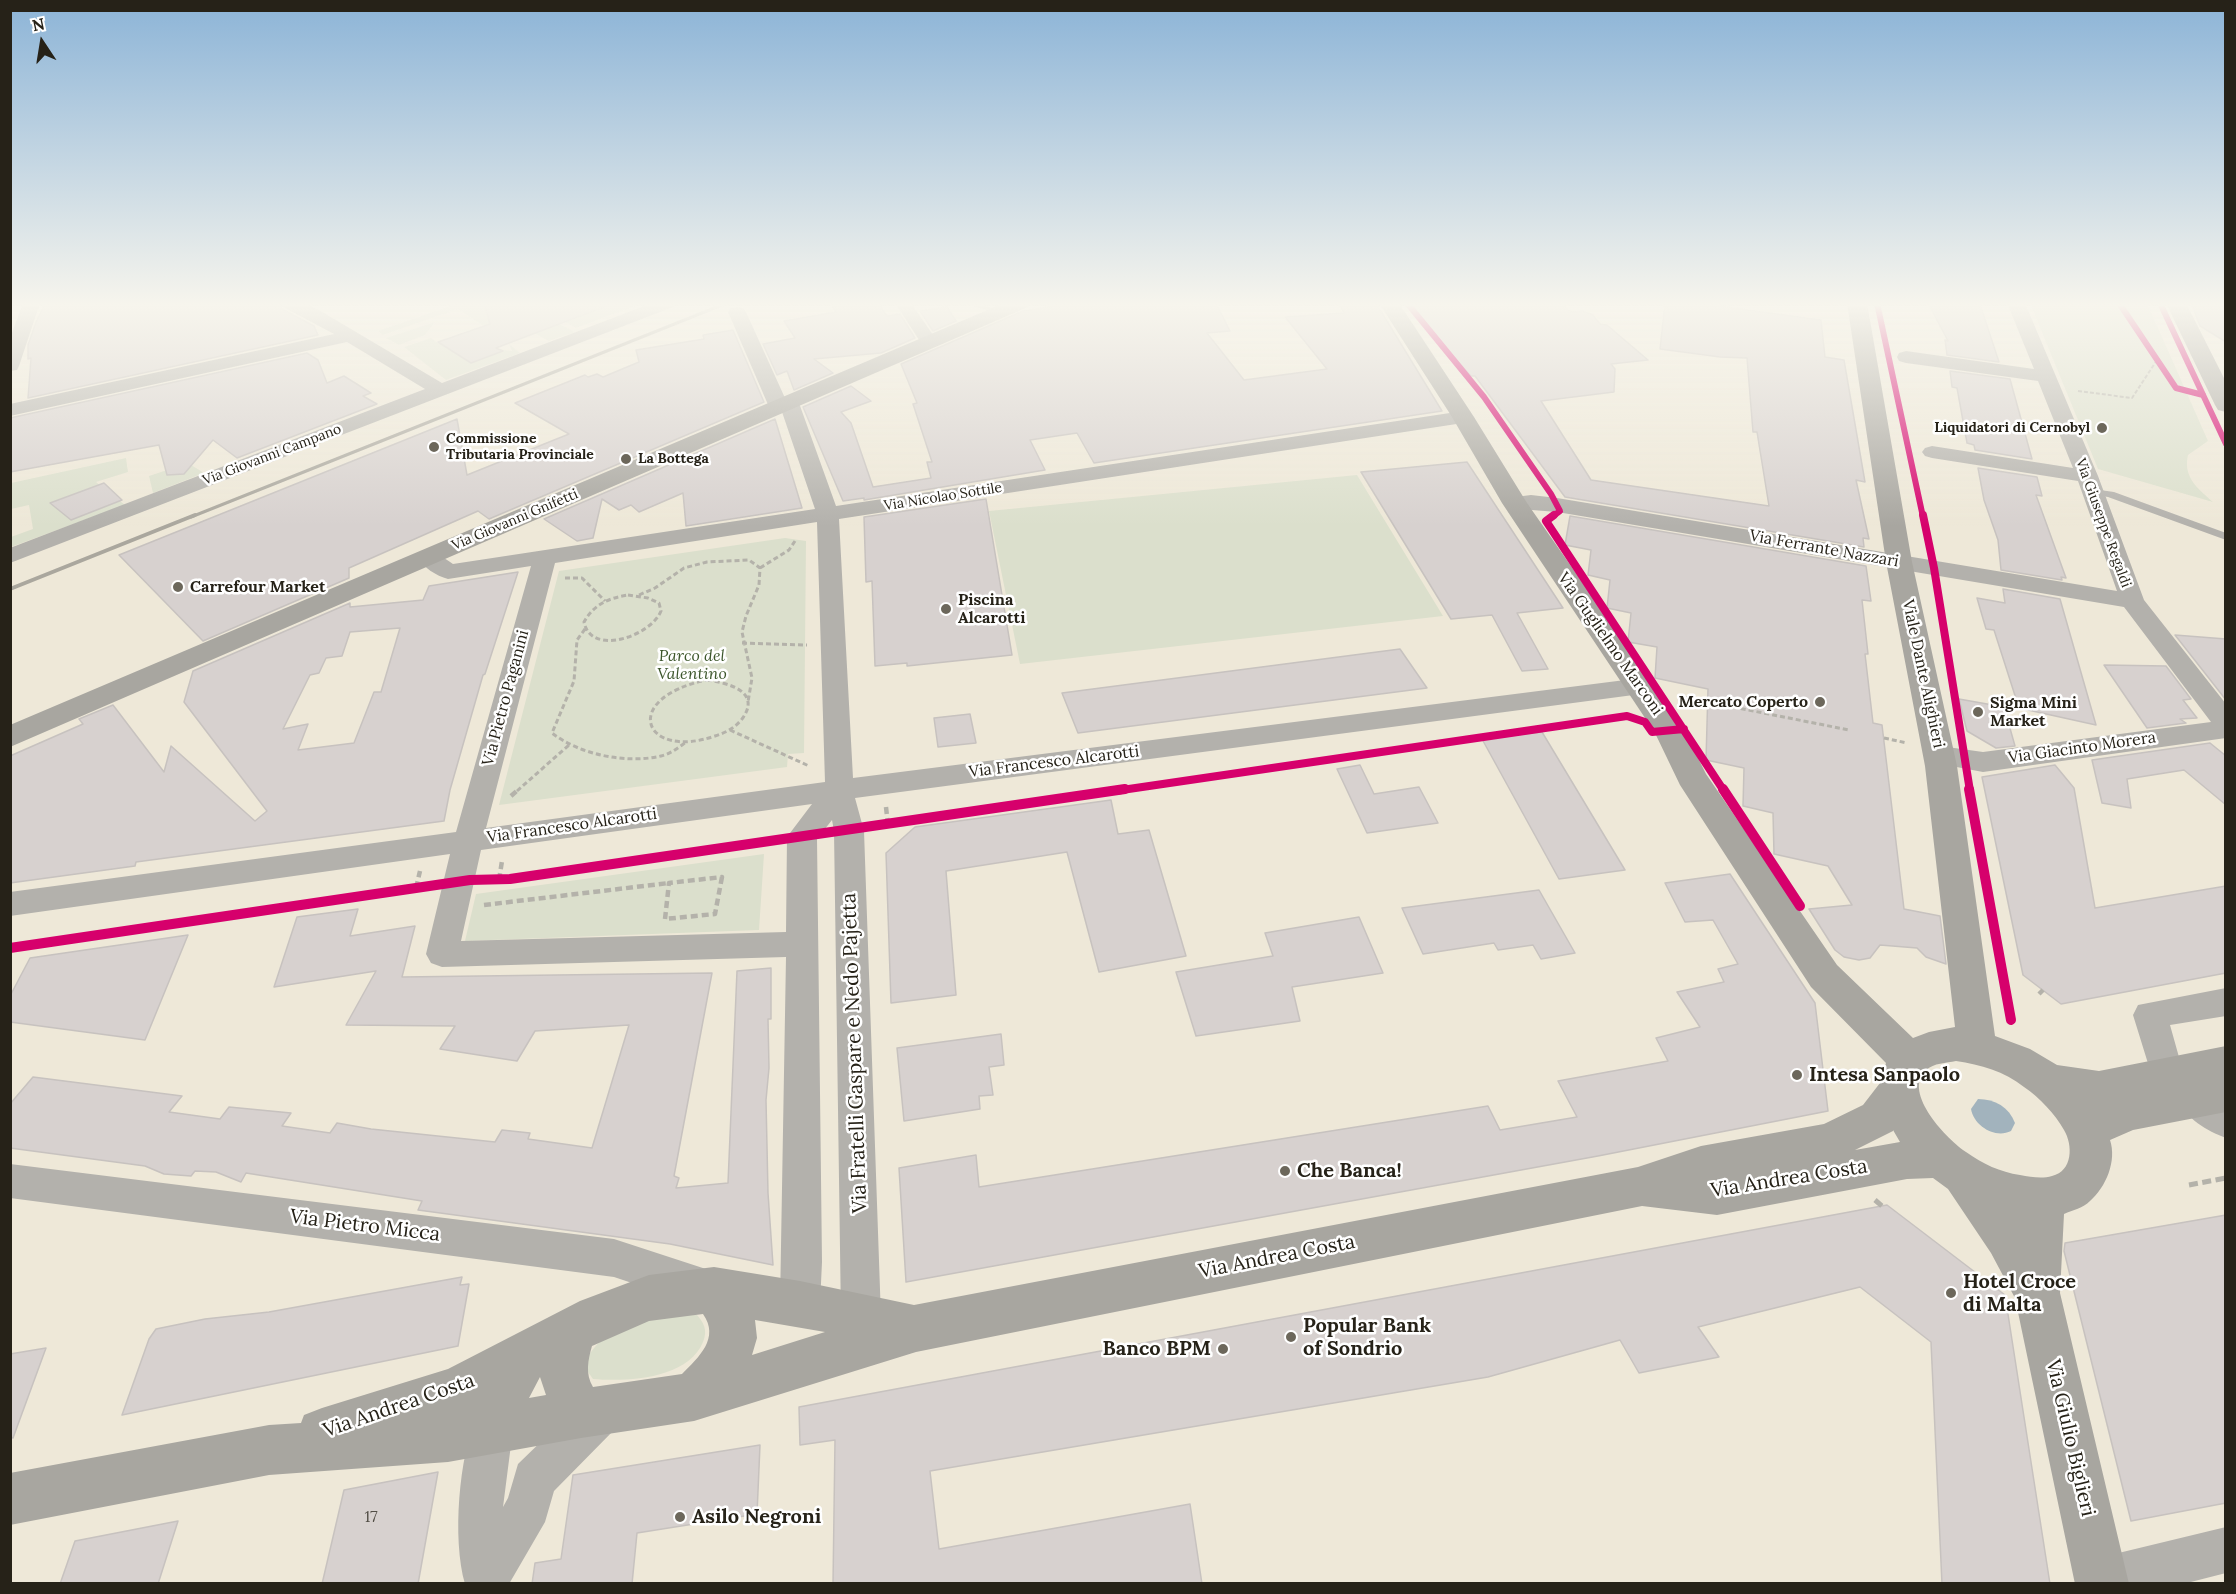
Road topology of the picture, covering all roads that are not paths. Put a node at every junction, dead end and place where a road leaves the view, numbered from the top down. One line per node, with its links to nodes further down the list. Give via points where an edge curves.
1 (160, 377): 15 (street)
2 (419, 377): 12 (street)
3 (473, 377): 12 (street, Via Giovanni Campano)
4 (770, 377): 14 (street, Via Fratelli Gaspare e Nedo Pajetta)
5 (848, 377): 14 (main road, Via Giovanni Gnifetti)
6 (1437, 377): 16 (main road, Via Guglielmo Marconi)
7 (1869, 377): 24 (main road, Viale Dante Alighieri)
8 (2027, 377): 11 (street)
9 (2047, 377): 11 (street, Via Giuseppe Regaldi)
10 (2213, 377): 13 (main road)
11 (2048, 381): 18 (street, Via Giuseppe Regaldi)
12 (440, 390): 22 (street, Via Giovanni Campano)
13 (2225, 401)
14 (784, 405): 20 (street, Via Fratelli Gaspare e Nedo Pajetta); 23 (main road, Via Giovanni Gnifetti)
15 (10, 410)
16 (1463, 417): 19 (main road, Via Guglielmo Marconi); 20 (street, Via Nicolao Sottile)
17 (1932, 452): 18 (street)
18 (2090, 484): 21 (lane); 26 (street, Via Giuseppe Regaldi)
19 (1515, 503): 24 (street, Via Ferrante Nazzari, via 1557,505); 27 (main road, Via Guglielmo Marconi, via 1577,597)
20 (828, 514): 25 (street, Via Nicolao Sottile); 32 (street, Via Fratelli Gaspare e Nedo Pajetta)
21 (2226, 537)
22 (10, 556)
23 (429, 557): 25 (street, Via Nicolao Sottile, via 448,572); 30 (main road, Via Giovanni Gnifetti)
24 (1899, 562): 26 (street, Via Ferrante Nazzari); 31 (main road, Viale Dante Alighieri)
25 (551, 568): 33 (street, Via Pietro Paganini)
26 (2132, 601): 28 (street, Via Giuseppe Regaldi)
27 (1656, 690): 32 (street, Via Francesco Alcarotti); 39 (main road, Via Guglielmo Marconi, via 1691,777 1824,976)
28 (2226, 723)
29 (2226, 729): 31 (street, Via Giacinto Morera, via 1983,762)
30 (10, 737)
31 (1940, 755): 37 (main road, Viale Dante Alighieri)
32 (839, 790): 33 (street, Via Francesco Alcarotti); 35 (street, via 802,837); 50 (street, Via Fratelli Gaspare e Nedo Pajetta, via 849,831)
33 (468, 840): 34 (street, Via Francesco Alcarotti); 35 (street, Via Francesco Alcarotti, via 442,954)
34 (10, 904)
35 (802, 944): 49 (street)
36 (2226, 1002): 41 (street, via 2150,1015)
37 (1977, 1047): 39 (main road, via 1956,1044 1921,1051); 40 (main road, via 2023,1065)
38 (2226, 1064): 41 (main road)
39 (1904, 1074): 43 (main road, via 1906,1117 1921,1139); 45 (main road, Via Andrea Costa, via 1878,1118 1829,1142 1701,1166)
40 (2049, 1082): 41 (main road); 42 (main road, via 2077,1113)
41 (2203, 1098): 42 (main road, via 2128,1113)
42 (2087, 1131): 46 (main road, via 2093,1155 2087,1176 2072,1191)
43 (1953, 1167): 45 (main road, Via Andrea Costa, via 1876,1165 1717,1195); 46 (main road, via 1991,1189); 48 (main road, Via Giulio Biglieri, via 2007,1238)
44 (10, 1181): 47 (street, Via Pietro Micca, via 614,1258)
45 (1638, 1186): 51 (main road, Via Andrea Costa)
46 (2043, 1198): 48 (main road, Via Giulio Biglieri)
47 (714, 1290): 49 (main road, Via Andrea Costa); 52 (main road, via 649,1298); 54 (main road, via 731,1316 733,1337 723,1367)
48 (2037, 1293): 61 (main road, Via Giulio Biglieri)
49 (800, 1305): 50 (main road, Via Andrea Costa)
50 (861, 1318): 51 (main road, Via Andrea Costa)
51 (916, 1328): 54 (main road, Via Andrea Costa)
52 (573, 1332): 53 (main road, Via Andrea Costa); 55 (main road, via 562,1371 568,1392)
53 (526, 1356): 56 (main road, Via Andrea Costa, via 496,1408); 57 (main road, Via Andrea Costa, via 456,1391)
54 (694, 1397): 55 (main road)
55 (593, 1412): 56 (main road, Via Andrea Costa); 60 (street, via 534,1480 528,1506)
56 (492, 1429): 57 (main road, Via Andrea Costa, via 448,1437); 60 (street, via 480,1512)
57 (269, 1450): 58 (main road, Via Andrea Costa)
58 (10, 1499)
59 (2226, 1550): 61 (street)
60 (488, 1580)
61 (2102, 1582)

